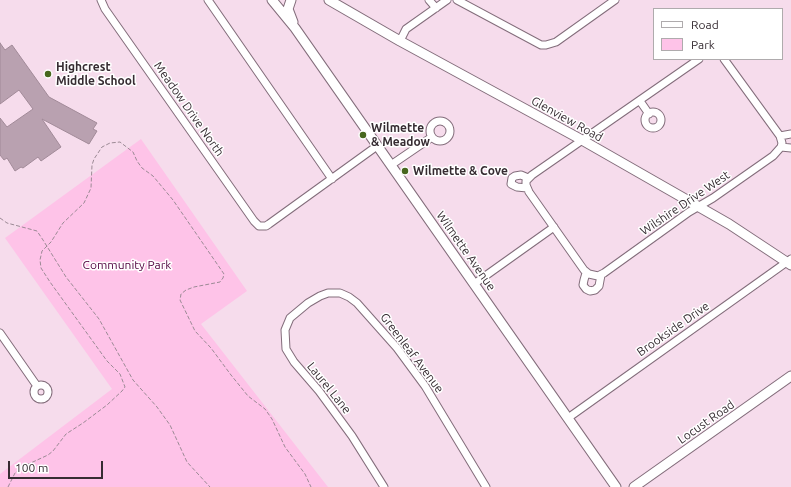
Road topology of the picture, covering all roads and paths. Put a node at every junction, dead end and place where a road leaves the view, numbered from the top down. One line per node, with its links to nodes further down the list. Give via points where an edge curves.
1 (101, 0): 26 (street, Meadow Drive North, via 259,226 269,224)
2 (208, 0): 26 (street)
3 (272, 0): 11 (street, Wilmette Avenue)
4 (291, 0): 11 (street, Wilmette Avenue, via 288,9)
5 (329, 0): 12 (street, Glenview Road)
6 (429, 0): 10 (street)
7 (447, 0): 10 (street)
8 (457, 0): 9 (street, via 541,45 556,42)
9 (614, 0)
10 (436, 8): 12 (street, via 406,29)
11 (296, 28): 21 (street, Wilmette Avenue)
12 (400, 41): 20 (street, Glenview Road)
13 (698, 60): 15 (street)
14 (725, 60): 18 (street)
15 (640, 101): 16 (street); 20 (street)
16 (649, 114)
17 (791, 134): 18 (street)
18 (780, 136): 22 (street)
19 (432, 137): 24 (street)
20 (582, 140): 25 (street); 28 (street, Glenview Road)
21 (378, 146): 24 (street, Wilmette Avenue); 26 (street)
22 (781, 147): 23 (street); 28 (street, Wilshire Drive West, via 773,156)
23 (791, 148)
24 (391, 165): 35 (street, Wilmette Avenue)
25 (528, 178): 27 (street); 27 (street, via 515,176 511,184)
26 (332, 179)
27 (527, 188): 30 (street, Wilshire Drive West)
28 (698, 207): 32 (street, Glenview Road); 34 (street, Wilshire Drive West)
29 (0, 218): 31 (path, via 7,224 37,231)
30 (554, 227): 33 (street, Wilshire Drive West); 35 (street)
31 (48, 246): 41 (path, via 42,251 41,268 77,321 120,374 125,387 107,405 66,434 54,451 22,467 15,473); 42 (path, via 66,277 100,319 133,380 170,425 187,462); 43 (path, via 63,223 84,203 91,188 94,159 102,147 120,142 133,152 142,168 153,176 173,200 224,274 220,282 194,287 181,294 180,300 195,331 244,391 265,409)
32 (790, 262): 40 (street, Brookside Drive)
33 (586, 273): 34 (street); 34 (street, Wilshire Drive West, via 584,285 590,291 599,286)
34 (601, 275)
35 (474, 284): 40 (street, Wilmette Avenue)
36 (308, 303): 44 (street, Laurel Lane, via 294,314 287,324 284,336 286,349 352,436); 45 (street, Greenleaf Avenue, via 328,293 340,293 349,297 367,313 425,386)
37 (0, 333): 39 (street)
38 (791, 376): 47 (street, Locust Road)
39 (37, 386)
40 (568, 418): 46 (street, Wilmette Avenue)
41 (8, 487)
42 (210, 487)
43 (311, 487)
44 (384, 487)
45 (486, 487)
46 (616, 487)
47 (634, 487)

